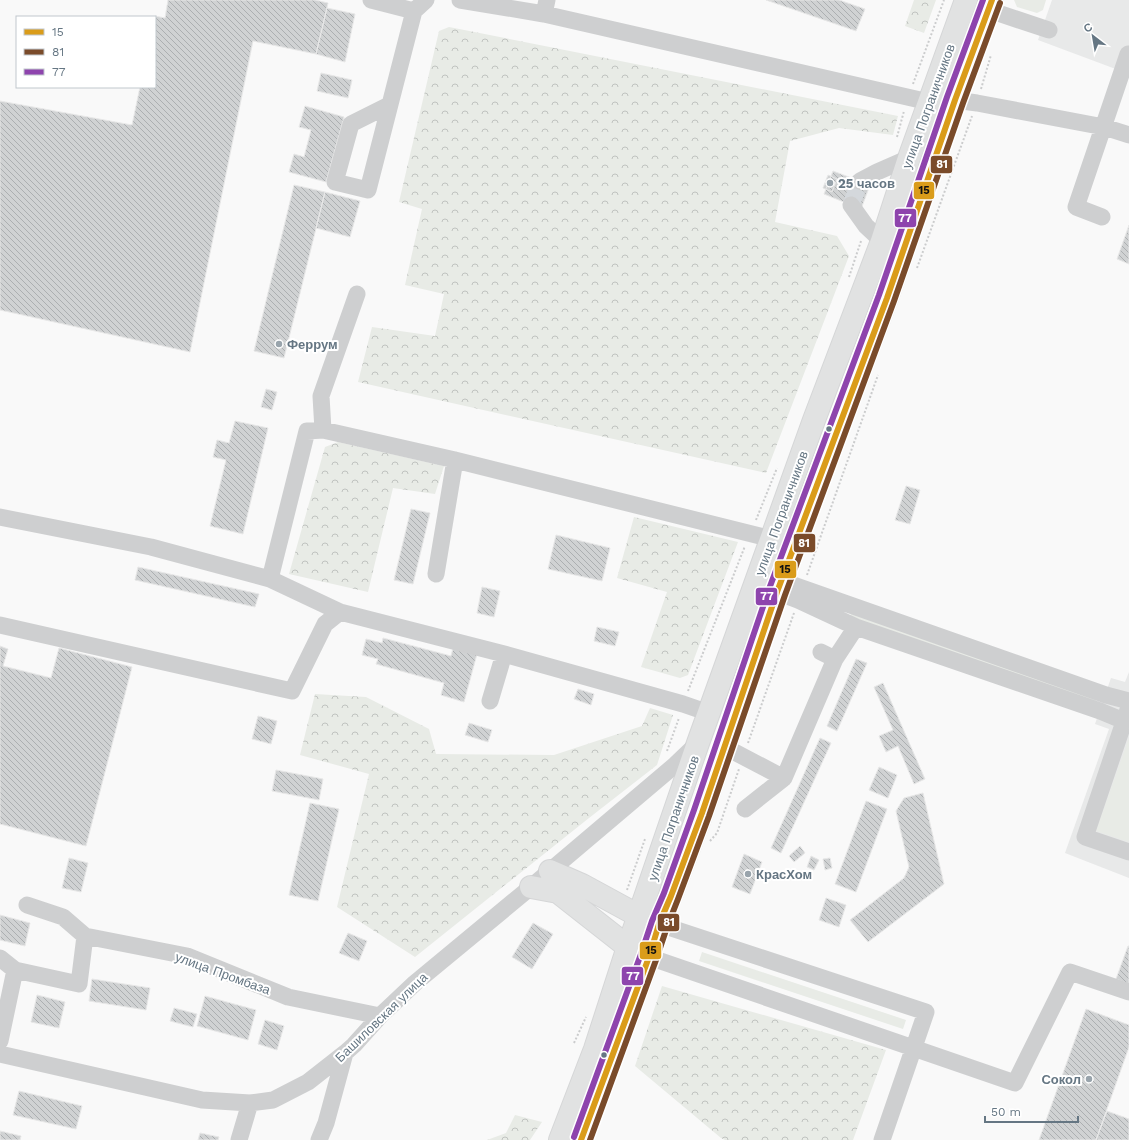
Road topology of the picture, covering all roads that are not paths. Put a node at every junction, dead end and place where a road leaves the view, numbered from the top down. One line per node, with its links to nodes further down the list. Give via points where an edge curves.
1 (371, 0): 4 (street)
2 (460, 0): 6 (street)
3 (966, 0): 10 (main road, улица Пограничников)
4 (420, 5): 11 (street)
5 (991, 5): 7 (street); 9 (main road, улица Пограничников)
6 (546, 7): 10 (street)
7 (1049, 30)
8 (1128, 54): 12 (street)
9 (955, 100): 12 (street); 21 (main road, улица Пограничников)
10 (930, 102): 14 (main road, улица Пограничников)
11 (389, 104): 11 (street, via 368,190 335,182 351,124)
12 (1104, 127): 13 (street); 17 (street, via 1076,206)
13 (1129, 135)
14 (909, 158): 15 (street); 18 (main road, улица Пограничников)
15 (860, 181)
16 (851, 205): 18 (street, via 866,226)
17 (1102, 216)
18 (882, 240): 20 (main road, улица Пограничников)
19 (357, 294): 24 (street, via 321,396)
20 (854, 315): 21 (main road, via 854,323 860,331 867,330); 22 (main road, улица Пограничников)
21 (877, 323): 23 (main road, улица Пограничников)
22 (825, 393): 23 (main road, via 833,382 845,378 850,383); 27 (main road, улица Пограничников)
23 (850, 393): 30 (main road, улица Пограничников)
24 (323, 430): 25 (street); 29 (street, via 307,431)
25 (455, 460): 27 (street); 28 (street)
26 (0, 517): 29 (street, via 151,547)
27 (772, 539): 38 (main road, улица Пограничников)
28 (436, 574)
29 (270, 579): 32 (street)
30 (779, 586): 31 (street); 41 (main road, улица Пограничников)
31 (800, 594): 34 (street); 36 (street, via 1106,695)
32 (340, 612): 33 (street, via 325,624 292,691); 35 (street)
33 (0, 625)
34 (856, 627): 39 (street, via 1100,711); 42 (street, via 828,655)
35 (504, 654): 37 (street); 38 (street)
36 (1129, 700)
37 (490, 701)
38 (709, 713): 40 (main road, улица Пограничников)
39 (1126, 714): 44 (street, via 1085,837)
40 (698, 743): 45 (street, Башиловская улица); 48 (main road, улица Пограничников)
41 (734, 752): 42 (street); 49 (main road, улица Пограничников)
42 (784, 778): 43 (street)
43 (745, 809)
44 (1129, 852)
45 (550, 871): 46 (street, Башиловская улица); 48 (main road, via 582,884)
46 (531, 887): 51 (main road, via 558,892); 56 (street, Башиловская улица, via 414,982)
47 (27, 905): 50 (street, via 63,917)
48 (639, 916): 49 (main road); 51 (main road, улица Пограничников)
49 (659, 924): 53 (main road, улица Пограничников); 58 (street, via 926,1012)
50 (84, 936): 54 (street, via 79,984); 56 (street, улица Промбаза, via 187,956 288,997)
51 (628, 948): 53 (main road); 64 (main road, улица Пограничников, via 595,1049)
52 (0, 958): 54 (street)
53 (649, 958): 58 (street); 65 (main road, улица Пограничников)
54 (15, 970): 57 (street)
55 (1129, 992): 58 (street, via 1070,972 1015,1083)
56 (380, 1016): 59 (street, Башиловская улица)
57 (0, 1041)
58 (914, 1048): 66 (street)
59 (345, 1053): 61 (street, Башиловская улица, via 308,1082 273,1100); 63 (street)
60 (0, 1054): 61 (street, Башиловская улица, via 202,1100)
61 (250, 1103): 62 (street)
62 (239, 1140)
63 (319, 1140)
64 (560, 1140)
65 (582, 1140)
66 (882, 1140)

